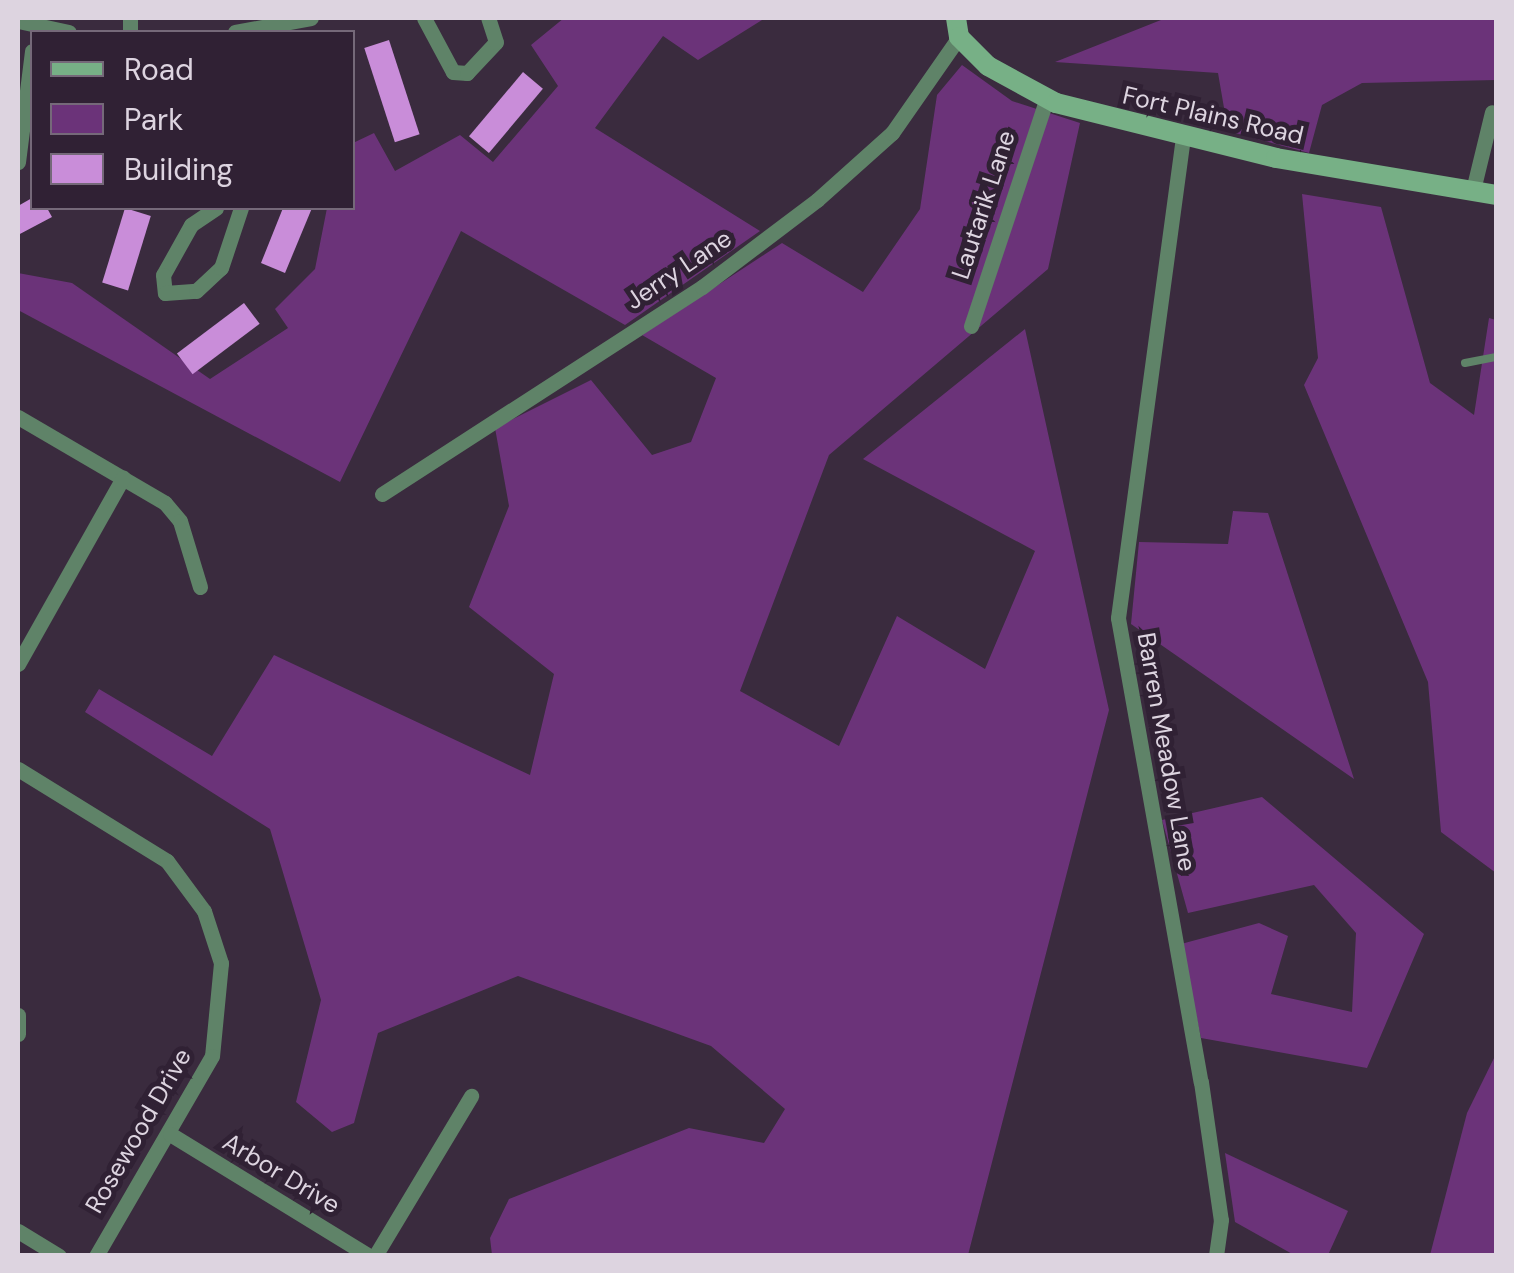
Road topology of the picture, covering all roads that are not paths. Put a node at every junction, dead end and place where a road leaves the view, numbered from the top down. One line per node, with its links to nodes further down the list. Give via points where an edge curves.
1 (311, 18): 7 (street)
2 (424, 18): 3 (street, via 453,72 466,73 496,42)
3 (488, 18)
4 (18, 21): 6 (street)
5 (958, 27): 10 (street, Fort Plains Road, via 1004,79); 23 (street, Jerry Lane, via 892,133 817,200 702,287)
6 (37, 29)
7 (245, 30)
8 (30, 60): 9 (street)
9 (22, 98): 13 (street)
10 (1046, 100): 12 (street, Fort Plains Road); 18 (street, Lautarik Lane)
11 (1492, 112): 14 (street)
12 (1183, 137): 14 (street, Fort Plains Road); 35 (street, Barren Meadow Lane, via 1118,618 1201,1082 1221,1220)
13 (18, 162)
14 (1474, 190): 15 (street, Fort Plains Road)
15 (1496, 195)
16 (213, 210): 17 (street, via 191,225 163,274 165,293 196,291 221,268)
17 (241, 210)
18 (970, 326)
19 (1496, 357): 20 (lane)
20 (1464, 363)
21 (18, 417): 22 (street)
22 (123, 478): 24 (street, via 172,510); 25 (street)
23 (382, 494)
24 (200, 587)
25 (18, 664)
26 (18, 769): 30 (street, Rosewood Drive, via 151,846 182,877 210,924 222,976 218,1035)
27 (18, 1015): 28 (street)
28 (18, 1034)
29 (472, 1096): 34 (street)
30 (170, 1134): 33 (street, Rosewood Drive); 34 (street, Arbor Drive)
31 (18, 1230): 32 (street)
32 (58, 1256)
33 (96, 1256)
34 (372, 1256)
35 (1216, 1256)

